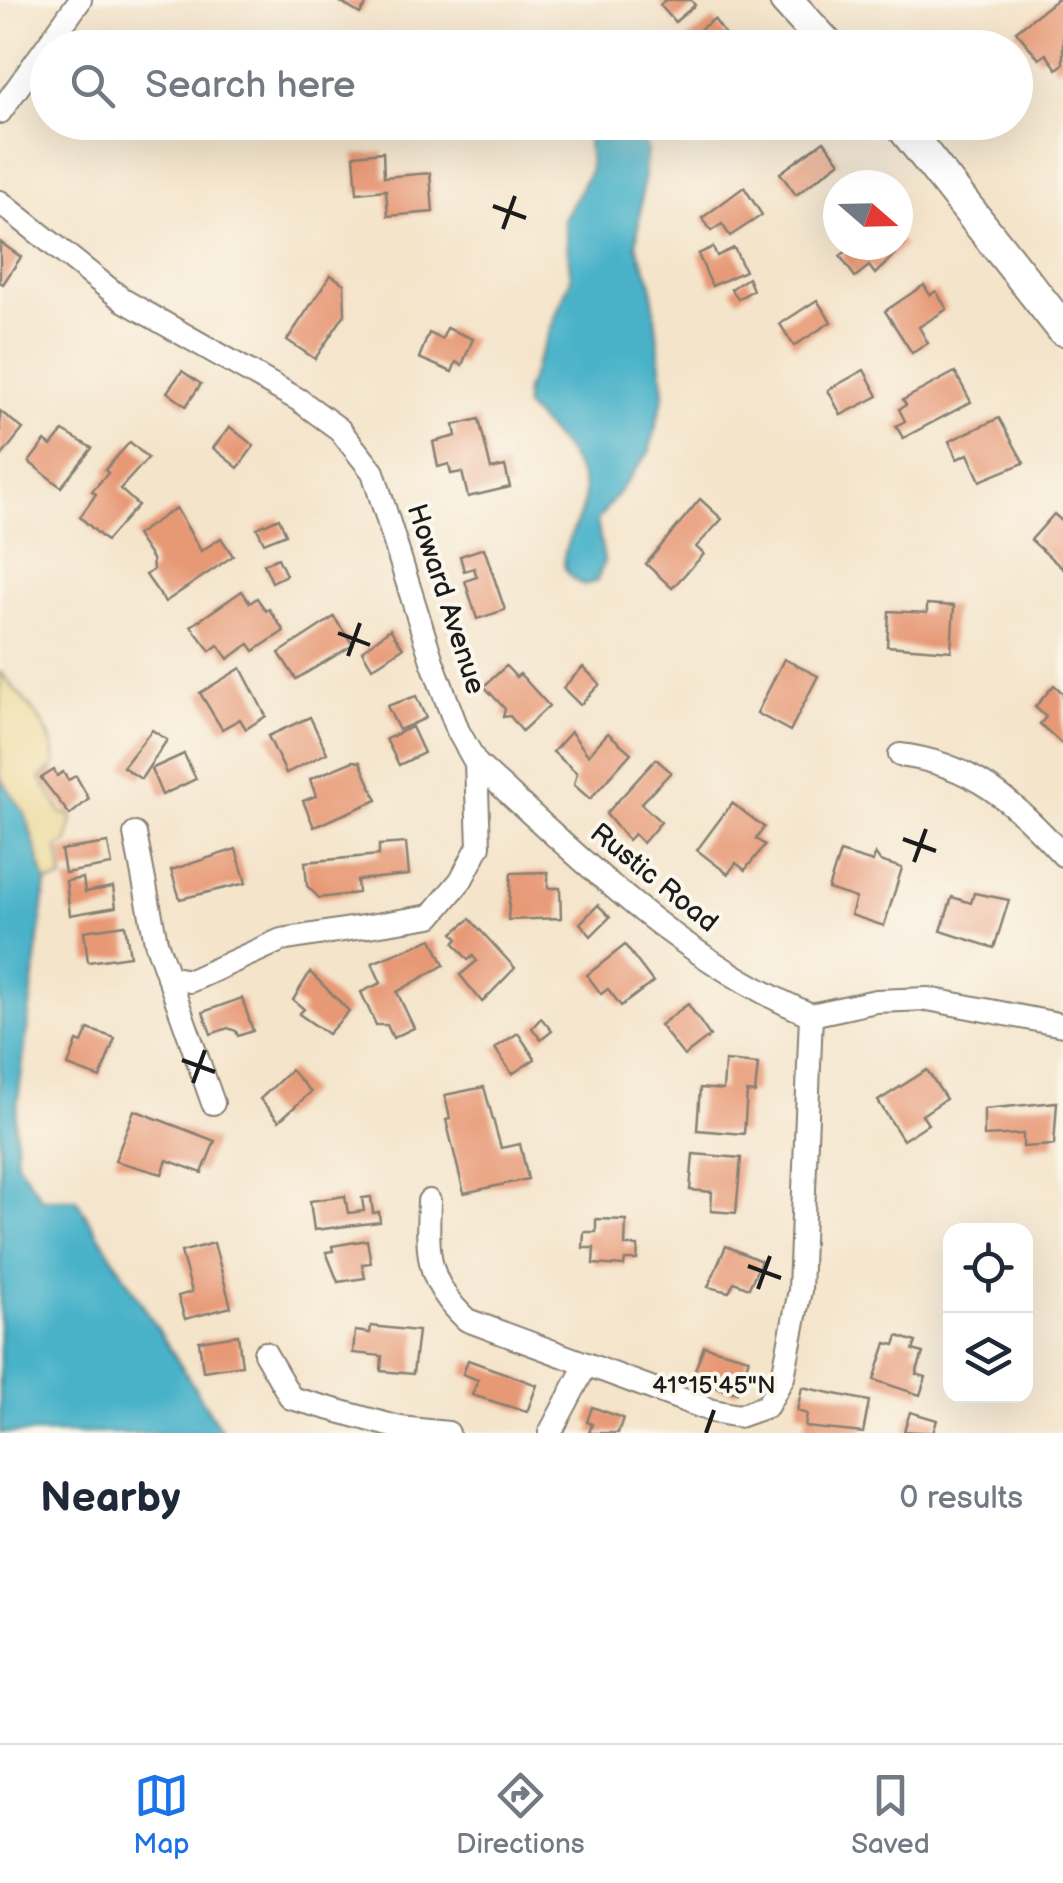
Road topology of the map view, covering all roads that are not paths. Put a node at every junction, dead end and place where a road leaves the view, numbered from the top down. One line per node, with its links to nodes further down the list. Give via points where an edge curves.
1 (80, 0): 3 (street)
2 (786, 0): 4 (main road)
3 (59, 30)
4 (814, 30)
5 (30, 70): 6 (street)
6 (0, 112)
7 (913, 140): 9 (main road)
8 (0, 202): 11 (street, Howard Avenue, via 124,300 338,429 373,472 432,661)
9 (1063, 329)
10 (900, 755): 13 (street, via 935,759 981,779)
11 (476, 763): 14 (street, Howard Avenue, via 478,846 432,916 281,940 190,981); 15 (street, Rustic Road, via 643,912 770,997)
12 (135, 834): 14 (street)
13 (1063, 855)
14 (168, 977): 17 (street)
15 (812, 1015): 16 (street, via 876,1001 928,999); 20 (street, via 800,1290 776,1392 766,1406 740,1416)
16 (1063, 1026)
17 (212, 1102)
18 (429, 1201): 20 (street, via 427,1248 440,1294 467,1320)
19 (265, 1353): 21 (street, via 291,1398 400,1428)
20 (586, 1365): 22 (street)
21 (448, 1433)
22 (550, 1433)

